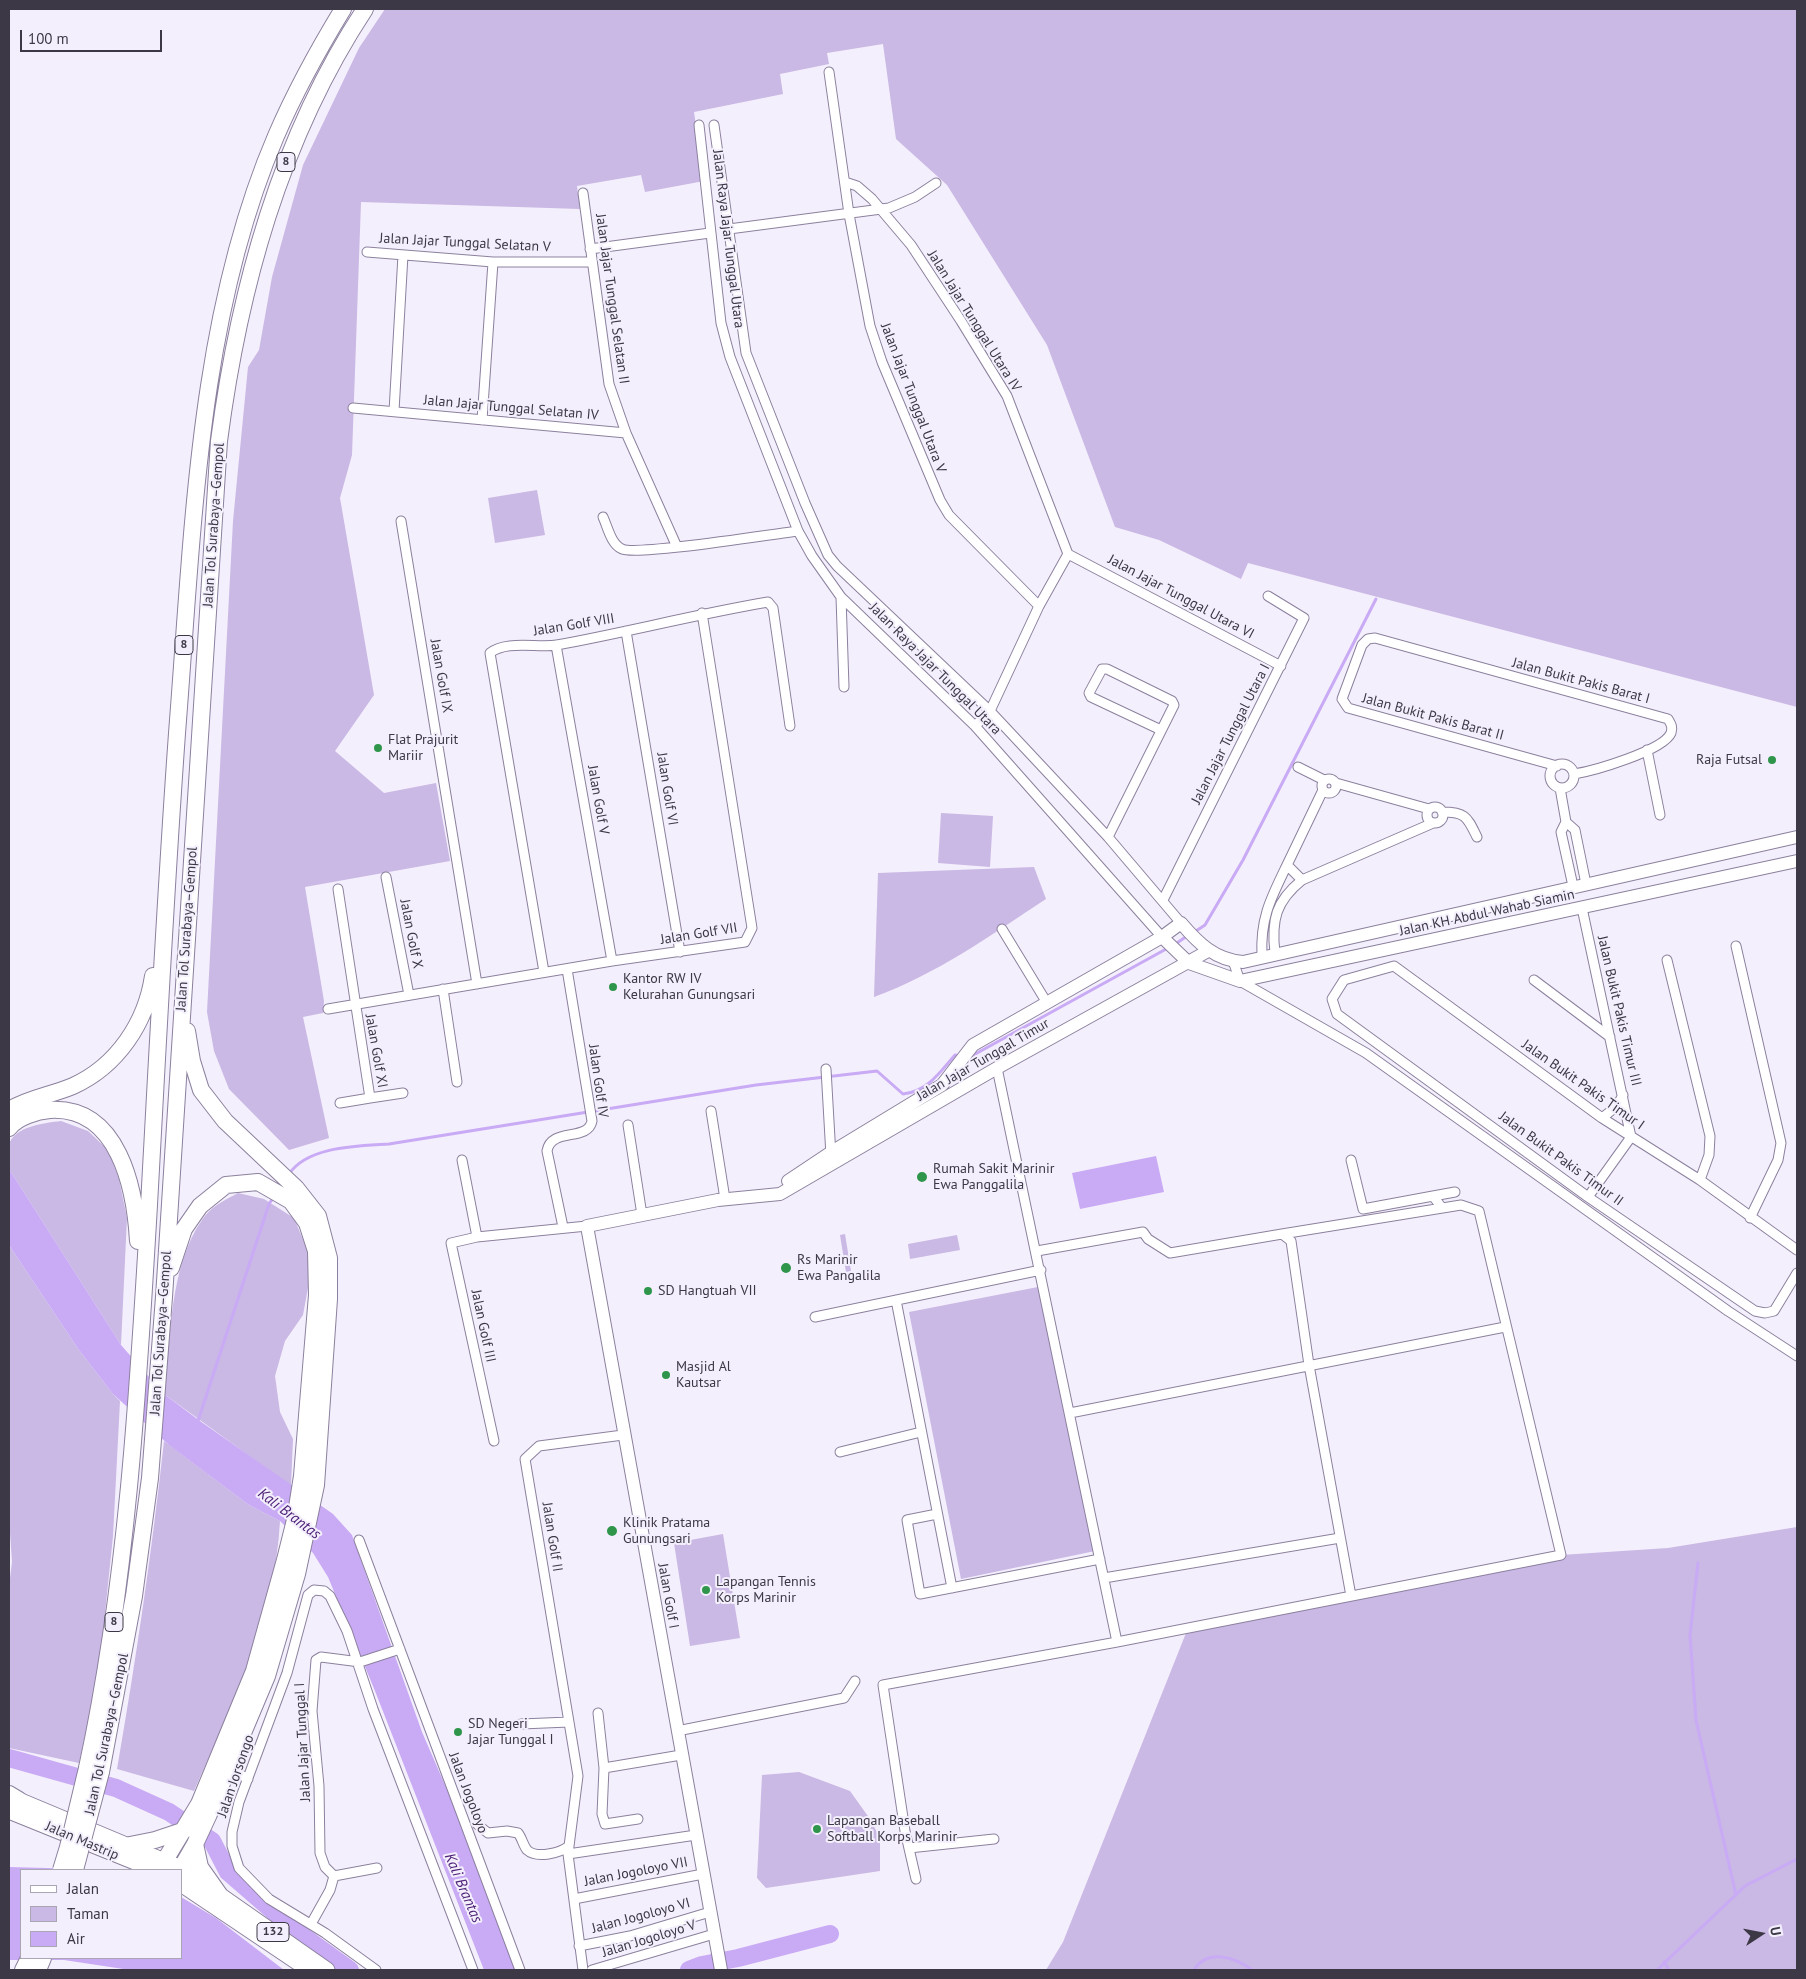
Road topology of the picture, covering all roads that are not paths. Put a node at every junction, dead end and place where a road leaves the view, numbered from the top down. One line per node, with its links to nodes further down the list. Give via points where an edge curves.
1 (343, 9): 60 (highway, Jalan Tol Surabaya–Gempol / 8, via 298,87 274,140 246,218 218,332 198,485)
2 (365, 9): 69 (highway, Jalan Tol Surabaya–Gempol / 8, via 326,72 291,147 262,233 237,328 219,441)
3 (829, 72): 6 (street, Jalan Jajar Tunggal Utara V)
4 (699, 125): 12 (street, Jalan Raya Jajar Tunggal Utara)
5 (714, 125): 11 (street, Jalan Raya Jajar Tunggal Utara)
6 (845, 182): 9 (street, Jalan Jajar Tunggal Utara IV, via 857,186); 10 (street, Jalan Jajar Tunggal Utara V)
7 (936, 183): 9 (street, via 915,197)
8 (583, 193): 13 (street, Jalan Jajar Tunggal Selatan II)
9 (880, 210): 10 (street); 28 (street, Jalan Jajar Tunggal Utara IV, via 911,245 1007,396)
10 (849, 214): 11 (street); 31 (street, Jalan Jajar Tunggal Utara V, via 870,326 921,461 949,515)
11 (729, 229): 18 (street, Jalan Raya Jajar Tunggal Utara)
12 (710, 232): 13 (street); 19 (street, Jalan Raya Jajar Tunggal Utara, via 721,323)
13 (590, 249): 17 (street, Jalan Jajar Tunggal Selatan II)
14 (367, 252): 15 (street, Jalan Jajar Tunggal Selatan V)
15 (403, 255): 16 (street, Jalan Jajar Tunggal Selatan V); 21 (street)
16 (493, 262): 17 (street, Jalan Jajar Tunggal Selatan V); 22 (street)
17 (591, 262): 23 (street, Jalan Jajar Tunggal Selatan II, via 609,384)
18 (746, 353): 19 (street); 38 (street, Jalan Raya Jajar Tunggal Utara, via 828,555)
19 (730, 357): 26 (street, Jalan Raya Jajar Tunggal Utara)
20 (353, 408): 21 (street, Jalan Jajar Tunggal Selatan IV)
21 (394, 411): 22 (street, Jalan Jajar Tunggal Selatan IV)
22 (482, 420): 23 (street, Jalan Jajar Tunggal Selatan IV)
23 (626, 433): 27 (street, Jalan Jajar Tunggal Selatan II)
24 (603, 517): 27 (street, via 615,544 625,550)
25 (401, 520): 89 (street, Jalan Golf IX)
26 (798, 531): 27 (street); 30 (street, Jalan Raya Jajar Tunggal Utara)
27 (677, 547)
28 (1068, 554): 31 (street); 36 (street, Jalan Jajar Tunggal Utara VI)
29 (1268, 596): 36 (street, Jalan Jajar Tunggal Utara I, via 1304,618)
30 (841, 597): 37 (street); 40 (street, Jalan Raya Jajar Tunggal Utara)
31 (1039, 606): 38 (street)
32 (702, 613): 33 (street, Jalan Golf VIII); 39 (street, Jalan Golf VIII, via 771,604); 77 (street, Jalan Golf VII, via 752,928 745,942)
33 (626, 631): 35 (street, Jalan Golf VIII); 77 (street, Jalan Golf VI)
34 (1368, 640): 42 (street, Jalan Bukit Pakis Barat I, via 1375,638 1668,719 1672,725 1667,739); 43 (street, Jalan Bukit Pakis Barat II, via 1362,646 1342,699 1348,708)
35 (556, 645): 81 (street, Jalan Golf V); 85 (street, Jalan Golf VIII, via 500,648 489,656)
36 (1281, 666): 66 (street, Jalan Jajar Tunggal Utara I)
37 (844, 687)
38 (990, 711): 40 (street); 55 (street, Jalan Raya Jajar Tunggal Utara)
39 (790, 726)
40 (975, 726): 74 (street, Jalan Raya Jajar Tunggal Utara)
41 (1161, 730): 41 (street, via 1174,705 1172,701 1102,669 1089,693 1091,697); 55 (street)
42 (1647, 750): 45 (street, Jalan Bukit Pakis Barat I, via 1599,770); 52 (street)
43 (1556, 766): 45 (street, via 1564,764); 48 (street, via 1550,778)
44 (1298, 767): 46 (street)
45 (1574, 774): 48 (street, via 1571,785)
46 (1324, 780): 47 (street, via 1333,779); 49 (street)
47 (1336, 783): 49 (street, via 1336,789 1331,793); 50 (street)
48 (1560, 788): 53 (street)
49 (1323, 790): 59 (street)
50 (1429, 809): 51 (street, via 1439,808); 54 (street, via 1427,818)
51 (1442, 812): 54 (street, via 1442,819); 56 (street, via 1463,814)
52 (1660, 815)
53 (1566, 822): 63 (street, via 1561,832); 63 (street, via 1575,830)
54 (1433, 823): 62 (street)
55 (1108, 837): 66 (street, Jalan Raya Jajar Tunggal Utara)
56 (1477, 837)
57 (1797, 837): 63 (main road, Jalan KH Abdul Wahab Siamin)
58 (1797, 861): 68 (main road, Jalan KH Abdul Wahab Siamin)
59 (1287, 865): 62 (street); 79 (street, via 1265,912 1261,933)
60 (167, 877): 105 (highway, via 150,993 138,1028 120,1051 98,1070); 130 (highway, Jalan Tol Surabaya–Gempol / 8)
61 (386, 877): 91 (street, Jalan Golf X)
62 (1302, 880): 78 (street, via 1288,892 1276,916 1272,932)
63 (1579, 885): 65 (main road, Jalan KH Abdul Wahab Siamin)
64 (338, 889): 93 (street, Jalan Golf XI)
65 (1521, 898): 67 (main road, Jalan KH Abdul Wahab Siamin); 70 (main road, via 1518,910)
66 (1163, 900): 71 (street, Jalan Raya Jajar Tunggal Utara)
67 (1491, 905): 72 (main road, via 1498,914); 78 (main road, Jalan KH Abdul Wahab Siamin)
68 (1582, 908): 70 (main road, Jalan KH Abdul Wahab Siamin); 95 (street, Jalan Bukit Pakis Timur III)
69 (188, 914): 113 (highway, via 185,1013 192,1061 201,1090 225,1121 277,1171); 128 (highway, Jalan Tol Surabaya–Gempol / 8)
70 (1525, 920): 72 (main road, Jalan KH Abdul Wahab Siamin)
71 (1183, 926): 74 (main road, Jalan Jajar Tunggal Timur); 76 (main road, Jalan Raya Jajar Tunggal Utara)
72 (1496, 926): 88 (main road, Jalan KH Abdul Wahab Siamin)
73 (1002, 929): 92 (street)
74 (1164, 939): 83 (main road, Jalan Raya Jajar Tunggal Utara); 92 (main road, Jalan Jajar Tunggal Timur)
75 (1736, 946): 119 (street, via 1781,1143 1778,1160)
76 (1206, 950): 82 (main road); 83 (main road, Jalan Jajar Tunggal Timur)
77 (680, 952): 81 (street, Jalan Golf VII)
78 (1275, 953): 79 (main road, Jalan KH Abdul Wahab Siamin)
79 (1262, 956): 82 (main road, Jalan KH Abdul Wahab Siamin, via 1243,962)
80 (1667, 960): 111 (street, via 1710,1136 1709,1155)
81 (612, 961): 84 (street, Jalan Golf VII)
82 (1233, 961): 88 (street)
83 (1187, 962): 88 (main road); 96 (main road, Jalan Jajar Tunggal Timur)
84 (567, 969): 85 (street, Jalan Golf VII); 121 (street, Jalan Golf IV, via 592,1121 586,1131 554,1139 548,1145)
85 (544, 972): 89 (street, Jalan Golf VII)
86 (1348, 978): 104 (street, Jalan Bukit Pakis Timur I, via 1394,966); 115 (street, Jalan Bukit Pakis Timur II, via 1341,982 1332,999 1337,1014)
87 (1534, 980): 95 (street)
88 (1240, 981): 133 (street, via 1366,1053 1728,1311)
89 (477, 984): 90 (street, Jalan Golf VII)
90 (443, 989): 91 (street, Jalan Golf VII); 98 (street)
91 (409, 995): 93 (street, Jalan Golf VII)
92 (1047, 1003): 108 (main road, Jalan Jajar Tunggal Timur, via 973,1045 942,1085)
93 (355, 1006): 94 (street, Jalan Golf VII); 101 (street, Jalan Golf XI)
94 (328, 1009)
95 (1610, 1037): 100 (street, Jalan Bukit Pakis Timur III)
96 (998, 1068): 108 (main road, Jalan Jajar Tunggal Timur); 124 (street)
97 (826, 1069): 108 (street)
98 (457, 1082)
99 (403, 1093): 101 (street, Jalan Golf XI)
100 (1623, 1094): 104 (street, via 1617,1106); 107 (street, Jalan Bukit Pakis Timur III)
101 (370, 1098): 102 (street)
102 (340, 1103)
103 (712, 1111): 116 (street)
104 (1602, 1118): 107 (street, Jalan Bukit Pakis Timur I)
105 (10, 1121): 130 (highway, via 63,1110 82,1115 101,1129 118,1151 129,1177 137,1222)
106 (628, 1126): 118 (street)
107 (1631, 1137): 111 (street, Jalan Bukit Pakis Timur I); 115 (street)
108 (832, 1158): 116 (main road, Jalan Jajar Tunggal Timur, via 780,1194)
109 (462, 1160): 123 (street)
110 (1351, 1160): 114 (street, via 1363,1209)
111 (1700, 1180): 119 (street, Jalan Bukit Pakis Timur I)
112 (1455, 1192): 114 (street)
113 (294, 1195): 128 (highway, via 258,1182 226,1185 200,1206 184,1230); 156 (highway, via 316,1251 318,1271 302,1476 285,1560 254,1671); 156 (highway, via 318,1216 329,1258 316,1485 298,1574 267,1676)
114 (1433, 1196): 117 (street)
115 (1588, 1197): 127 (street, Jalan Bukit Pakis Timur II, via 1755,1311 1765,1313 1774,1310)
116 (725, 1199): 118 (main road, Jalan Jajar Tunggal Timur)
117 (1442, 1208): 122 (street); 132 (street, via 1461,1205 1479,1211)
118 (642, 1215): 120 (main road, Jalan Jajar Tunggal Timur)
119 (1750, 1218): 125 (street, Jalan Bukit Pakis Timur I)
120 (587, 1226): 121 (street, Jalan Golf III); 137 (main road, Jalan Golf I)
121 (563, 1227): 123 (street, Jalan Golf III)
122 (1282, 1234): 124 (street, via 1170,1253 1143,1232); 134 (street, via 1290,1241)
123 (477, 1237): 138 (street, Jalan Golf III, via 451,1243)
124 (1036, 1250): 126 (street)
125 (1797, 1250)
126 (1041, 1270): 129 (street); 135 (street)
127 (1797, 1273)
128 (164, 1297): 158 (highway, Jalan Tol Surabaya–Gempol / 8, via 150,1478 134,1596)
129 (896, 1300): 131 (street); 136 (street)
130 (143, 1308): 158 (highway, Jalan Tol Surabaya–Gempol / 8, via 119,1588)
131 (815, 1317)
132 (1505, 1327): 134 (street); 146 (street, via 1561,1555)
133 (1797, 1356)
134 (1309, 1365): 135 (street); 141 (street)
135 (1070, 1414): 143 (street)
136 (922, 1432): 139 (street); 140 (street)
137 (623, 1436): 152 (street, Jalan Golf II, via 539,1446 526,1459); 154 (main road, Jalan Golf I)
138 (494, 1442)
139 (840, 1452)
140 (937, 1514): 145 (street); 145 (street, via 906,1520 920,1594)
141 (1340, 1538): 144 (street); 146 (street)
142 (359, 1540): 148 (street, Jalan Jogoloyo)
143 (1100, 1558): 144 (street); 145 (street)
144 (1104, 1578): 147 (street)
145 (952, 1588)
146 (1351, 1596): 147 (street)
147 (1117, 1642): 167 (street, via 883,1685)
148 (398, 1650): 149 (street, Jalan Jajar Tunggal I); 190 (street, Jalan Jogoloyo)
149 (359, 1662): 159 (street, Jalan Jorsongo, via 336,1605 324,1591 314,1590 308,1595 287,1673); 177 (street, Jalan Jajar Tunggal I, via 319,1657 313,1675 320,1853); 189 (street)
150 (855, 1681): 154 (street, via 844,1698)
151 (598, 1712): 157 (street)
152 (569, 1722): 153 (street); 168 (street, Jalan Golf II, via 578,1776)
153 (521, 1724)
154 (677, 1731): 155 (main road, Jalan Golf I)
155 (681, 1756): 157 (street); 164 (main road, Jalan Golf I)
156 (222, 1764): 159 (street); 163 (highway)
157 (604, 1768): 161 (street, via 602,1814 605,1824)
158 (94, 1770): 171 (highway, Jalan Tol Surabaya–Gempol / 8, bridge); 172 (highway, Jalan Tol Surabaya–Gempol / 8, bridge)
159 (248, 1779): 182 (street, Jalan Jorsongo, via 232,1832 236,1861 269,1899)
160 (11, 1800): 166 (main road, Jalan Mastrip); 169 (main road, Jalan Mastrip)
161 (638, 1819)
162 (478, 1825): 168 (street, via 488,1833 518,1832 532,1853)
163 (191, 1835): 166 (highway); 169 (highway); 173 (highway); 179 (highway, via 200,1867)
164 (696, 1835): 168 (street); 174 (main road, Jalan Golf I)
165 (994, 1839): 167 (street)
166 (130, 1845): 169 (main road, Jalan Mastrip)
167 (909, 1848): 178 (street)
168 (569, 1850): 180 (street, Jalan Golf II)
169 (160, 1867)
170 (377, 1868): 177 (street)
171 (61, 1869)
172 (75, 1869)
173 (182, 1870)
174 (703, 1874): 180 (street, Jalan Jogoloyo VII); 181 (main road, Jalan Golf I)
175 (182, 1875): 179 (main road, 132)
176 (182, 1875): 186 (main road, 132)
177 (334, 1876): 182 (street)
178 (916, 1879)
179 (219, 1894): 187 (main road, 132)
180 (574, 1899): 184 (street, Jalan Golf II)
181 (710, 1912): 183 (main road, Jalan Golf I); 184 (street, Jalan Jogoloyo VI, via 630,1936)
182 (311, 1924): 188 (street, Jalan Jorsongo)
183 (714, 1934): 185 (main road, Jalan Golf I); 192 (street, Jalan Jogoloyo V)
184 (579, 1946): 191 (street, Jalan Golf II)
185 (720, 1964)
186 (309, 1970)
187 (327, 1970)
188 (376, 1970)
189 (473, 1970)
190 (520, 1970)
191 (583, 1970)
192 (592, 1970)

